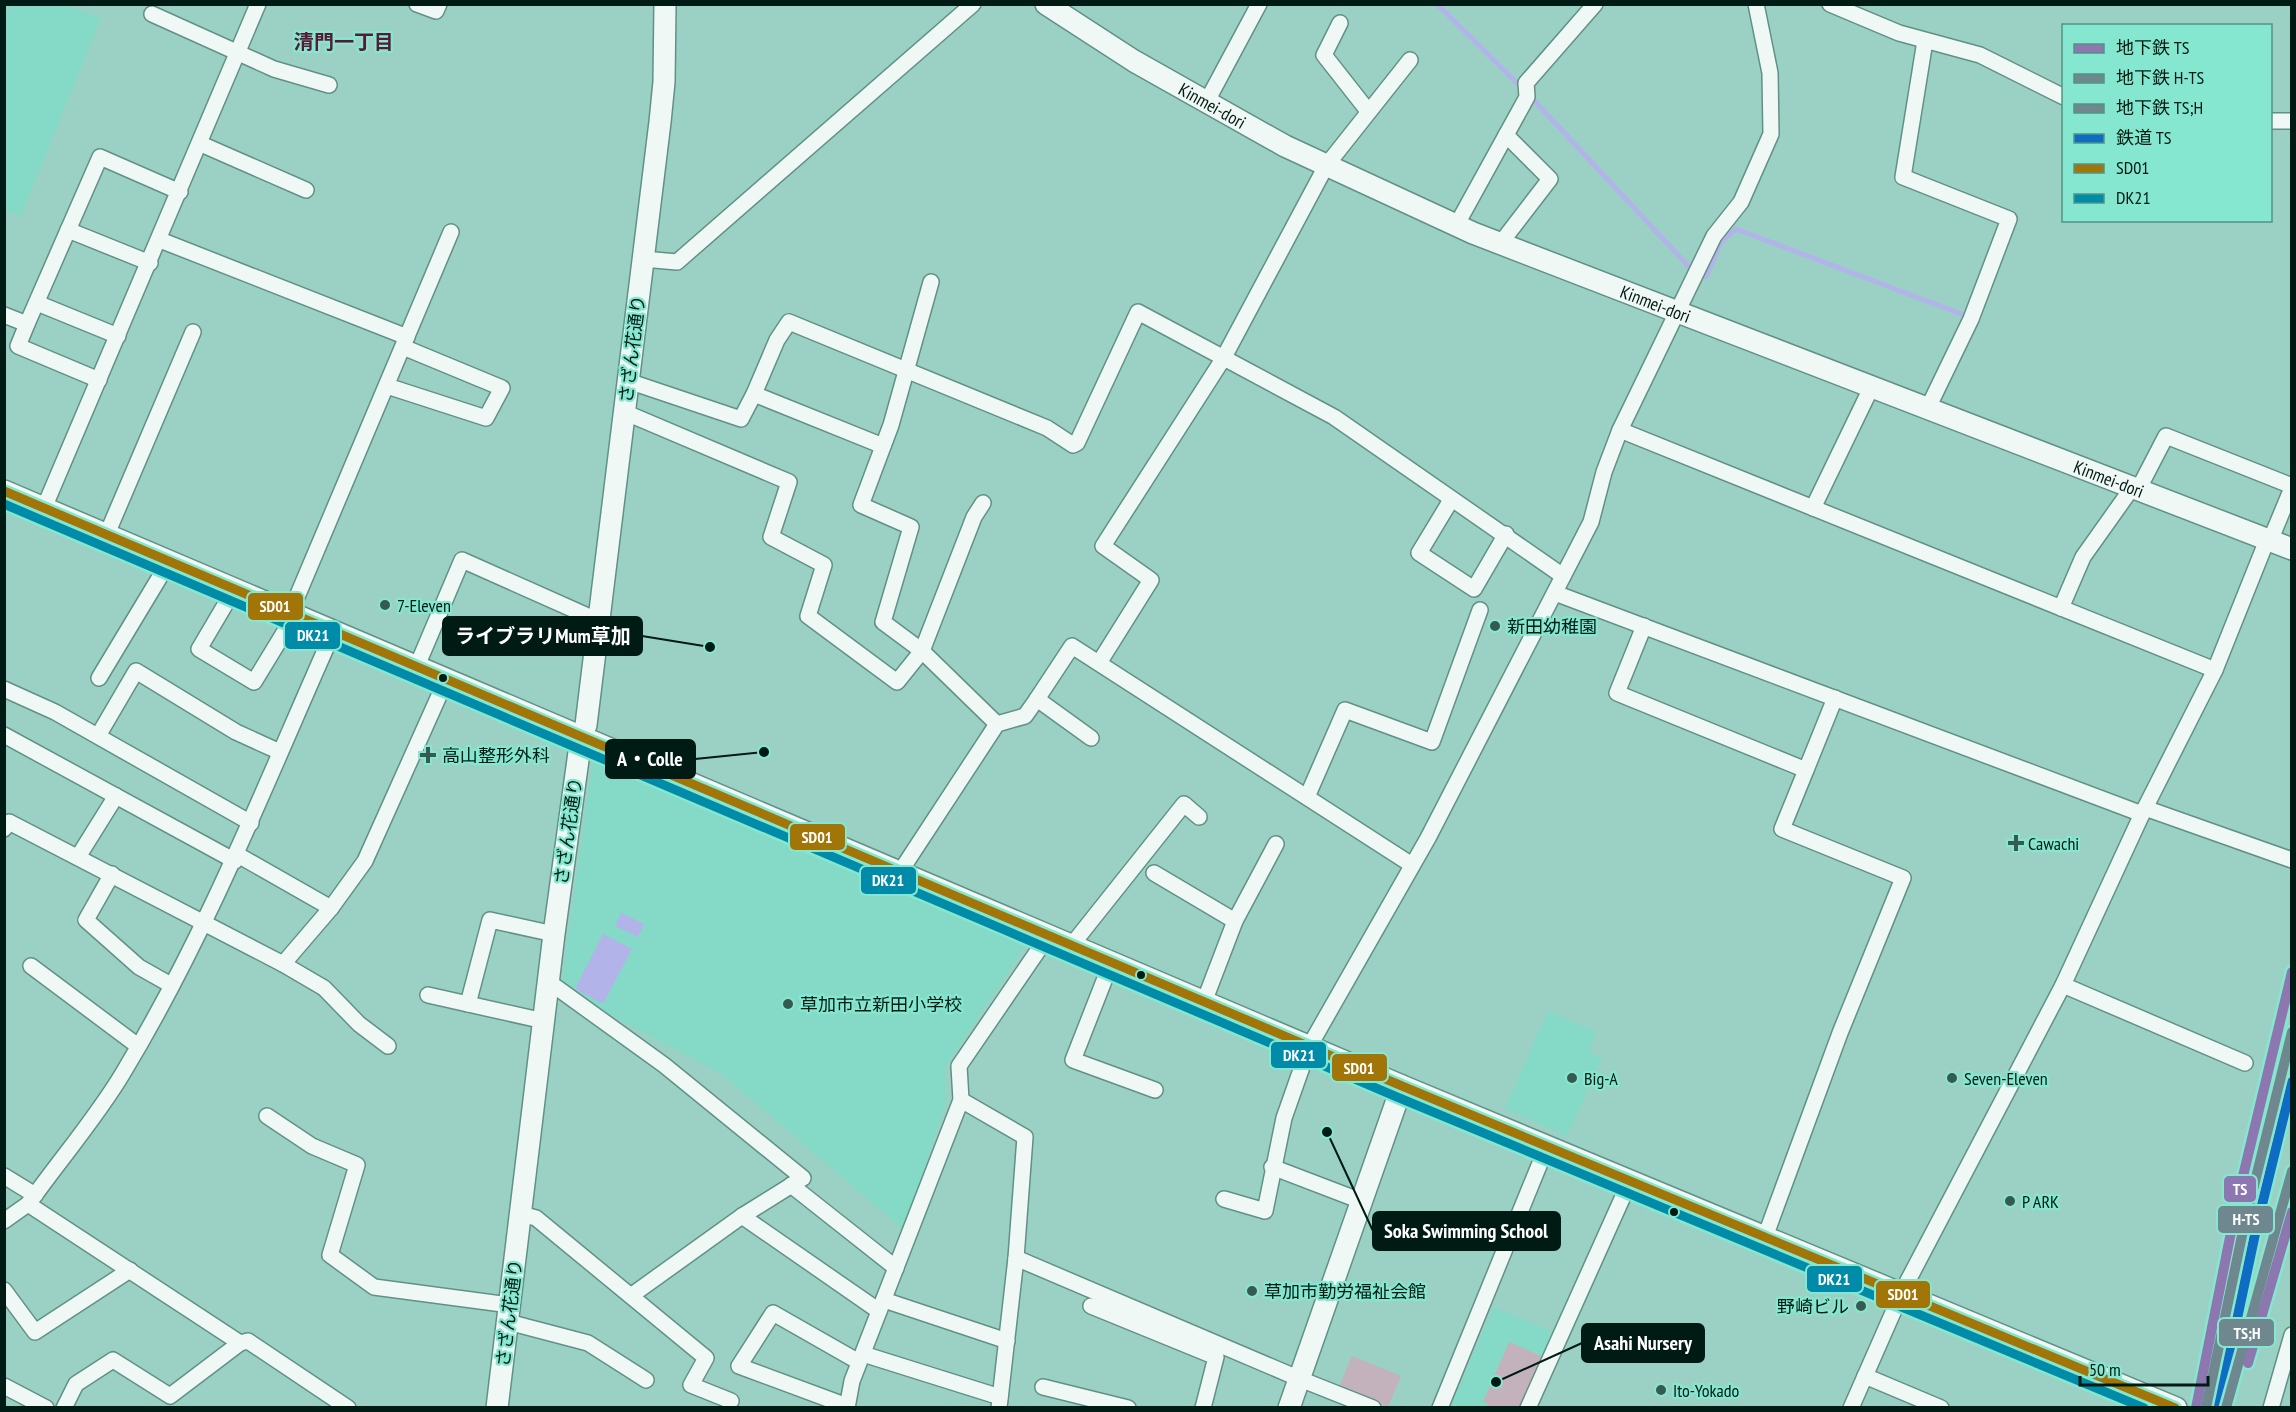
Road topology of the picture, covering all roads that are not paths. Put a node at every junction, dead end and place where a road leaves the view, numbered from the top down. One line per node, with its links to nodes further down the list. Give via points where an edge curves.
1 (417, 4): 2 (street, via 436,11)
2 (438, 4)
3 (665, 4): 32 (street, さざん花通り, via 664,82)
4 (973, 4): 32 (street, via 677,262)
5 (1046, 4): 18 (street, Kinmei-dori)
6 (1259, 4): 18 (street)
7 (1595, 4): 22 (street, via 1526,83 1527,96)
8 (1756, 4): 36 (street, via 1770,73 1771,134 1742,202 1714,236)
9 (1830, 4): 13 (street)
10 (256, 5): 14 (street)
11 (152, 14): 14 (street)
12 (1340, 23): 19 (street, via 1324,55)
13 (1925, 41): 17 (street, via 1980,55); 49 (street, via 1903,177 2009,219 1971,319)
14 (237, 52): 16 (street, via 274,69); 23 (street)
15 (1410, 60): 19 (street)
16 (329, 85)
17 (2062, 96)
18 (1206, 103): 24 (street, Kinmei-dori)
19 (1368, 111): 24 (street)
20 (2272, 121): 21 (street)
21 (2292, 121)
22 (1506, 135): 27 (street); 31 (street, via 1550,179)
23 (201, 144): 25 (street); 26 (street)
24 (1326, 166): 27 (street, Kinmei-dori); 42 (street)
25 (306, 190)
26 (180, 192): 28 (street, via 100,157); 30 (street)
27 (1456, 226): 31 (street, Kinmei-dori)
28 (68, 230): 33 (street); 35 (street)
29 (451, 232): 41 (street)
30 (160, 240): 33 (street); 41 (street)
31 (1500, 244): 36 (street, Kinmei-dori)
32 (643, 259): 45 (street, さざん花通り)
33 (150, 263): 40 (street)
34 (931, 282): 43 (street)
35 (37, 303): 38 (street); 40 (street)
36 (1678, 312): 47 (street, Kinmei-dori); 51 (street)
37 (4, 315): 38 (street)
38 (27, 324): 44 (street, via 18,346)
39 (193, 332): 60 (street)
40 (118, 336): 44 (street)
41 (405, 342): 46 (street); 46 (street, via 502,388 486,418)
42 (1223, 359): 43 (street, via 1138,312 1073,445 1047,428); 56 (street, via 1334,417); 75 (street, via 1103,546 1151,580)
43 (906, 370): 48 (street, via 789,322); 52 (street)
44 (99, 380): 58 (street)
45 (628, 381): 48 (street, via 741,419); 50 (street, さざん花通り)
46 (387, 386): 70 (street)
47 (1871, 388): 49 (street, Kinmei-dori); 59 (street)
48 (754, 394): 52 (street)
49 (1927, 410): 54 (street, Kinmei-dori)
50 (624, 412): 71 (street, さざん花通り); 74 (street, via 789,482 771,537 824,565 808,616 897,682)
51 (1620, 430): 59 (street); 65 (street, via 1591,522)
52 (884, 446): 74 (street, via 861,505 911,527 883,622)
53 (2292, 487): 54 (street, via 2166,436); 62 (street)
54 (2135, 489): 62 (street, Kinmei-dori); 68 (street, via 2083,557)
55 (4, 491): 58 (street)
56 (1451, 500): 61 (street); 61 (street, via 1419,553 1474,589)
57 (983, 503): 74 (street)
58 (44, 508): 60 (street)
59 (1813, 508): 68 (street)
60 (107, 534): 64 (street)
61 (1506, 534): 65 (street)
62 (2269, 541): 63 (street, Kinmei-dori); 77 (street)
63 (2292, 549)
64 (170, 560): 66 (street); 78 (street)
65 (1563, 576): 67 (street)
66 (235, 588): 70 (street); 70 (street, via 199,649 254,682)
67 (1555, 593): 72 (street); 100 (street)
68 (2061, 608): 77 (street)
69 (1480, 610): 91 (street, via 1432,742 1345,710)
70 (294, 612): 73 (street)
71 (599, 621): 76 (street, via 462,560); 86 (street, さざん花通り)
72 (1644, 626): 81 (street); 89 (street, via 1617,693)
73 (334, 630): 76 (street); 88 (street)
74 (922, 651): 83 (street)
75 (1099, 663): 82 (street, via 1072,646); 91 (street)
76 (417, 666): 79 (street)
77 (2215, 670): 92 (street)
78 (99, 678)
79 (447, 678): 86 (street); 104 (street, via 364,861)
80 (4, 688): 85 (street)
81 (1835, 698): 89 (street); 92 (street)
82 (1037, 699): 83 (street, via 1024,716); 87 (street)
83 (997, 724): 101 (street)
84 (4, 735): 90 (street)
85 (98, 736): 88 (street, via 136,670 236,732); 94 (street)
86 (581, 738): 101 (street); 107 (street, さざん花通り)
87 (1091, 738)
88 (280, 752): 94 (street)
89 (1806, 770): 139 (street, via 1782,829 1903,878 1840,1033)
90 (116, 796): 97 (street); 98 (street)
91 (1307, 797): 100 (street)
92 (2144, 811): 99 (street); 115 (street)
93 (1199, 817): 109 (street, via 1184,804)
94 (251, 823): 98 (street)
95 (4, 829): 97 (street, via 9,822)
96 (1276, 844): 106 (street)
97 (78, 857): 103 (street)
98 (236, 858): 104 (street); 105 (street)
99 (2292, 860)
100 (1412, 865): 122 (street)
101 (900, 872): 108 (street)
102 (1154, 873): 106 (street)
103 (112, 874): 105 (street); 114 (street, via 86,920 139,967)
104 (331, 908): 111 (street)
105 (203, 921): 111 (street); 114 (street)
106 (1235, 921): 117 (street)
107 (554, 934): 113 (street, さざん花通り); 118 (street, via 490,920)
108 (1048, 936): 109 (street); 126 (street, via 959,1066)
109 (1071, 946): 110 (street)
110 (1111, 963): 117 (street); 125 (street, via 1073,1060)
111 (283, 964): 121 (street, via 324,988 359,1024)
112 (31, 966): 120 (street)
113 (549, 982): 119 (street, さざん花通り); 132 (street, via 664,1065 803,1178)
114 (171, 985): 120 (street)
115 (2063, 985): 123 (street); 144 (street)
116 (428, 995): 118 (street)
117 (1204, 1002): 122 (street)
118 (468, 1004): 119 (street)
119 (544, 1021): 136 (street, さざん花通り)
120 (138, 1046): 133 (street, via 122,1075)
121 (388, 1046)
122 (1309, 1047): 124 (street); 129 (street)
123 (2245, 1063)
124 (1401, 1086): 128 (street); 135 (street)
125 (1155, 1090)
126 (961, 1100): 140 (street, via 1025,1137); 141 (street)
127 (267, 1116): 148 (street, via 312,1146 357,1165 330,1255 374,1287)
128 (1547, 1146): 131 (street); 170 (street)
129 (1272, 1167): 134 (street, via 1265,1211); 135 (street)
130 (4, 1176): 133 (street)
131 (1630, 1181): 139 (street); 171 (street)
132 (791, 1185): 137 (street); 141 (street)
133 (31, 1199): 138 (street); 142 (street)
134 (1224, 1199)
135 (1361, 1201): 154 (street)
136 (521, 1214): 145 (street, via 536,1218); 148 (street, さざん花通り)
137 (742, 1216): 145 (street); 146 (street)
138 (4, 1221)
139 (1765, 1237): 144 (street)
140 (1017, 1258): 150 (street); 154 (street)
141 (896, 1268): 146 (street)
142 (130, 1270): 143 (street, via 35,1332); 151 (street)
143 (4, 1290)
144 (1902, 1292): 153 (street); 160 (street)
145 (632, 1295): 158 (street, via 706,1358 691,1385)
146 (881, 1306): 150 (street); 152 (street)
147 (1091, 1306): 167 (street, via 1216,1357)
148 (509, 1313): 155 (street, via 588,1343); 164 (street, さざん花通り)
149 (2292, 1335): 174 (street)
150 (1007, 1341): 159 (street)
151 (240, 1343): 162 (street, via 170,1396 113,1360 76,1384); 163 (street, via 248,1341)
152 (861, 1358): 159 (street); 165 (street); 165 (street, via 773,1313 739,1366)
153 (1865, 1376): 172 (street); 173 (street)
154 (1300, 1379): 168 (street); 169 (street)
155 (646, 1380)
156 (4, 1386): 161 (street)
157 (1043, 1387): 166 (street)
158 (730, 1401)
159 (999, 1402)
160 (2169, 1406)
161 (46, 1407)
162 (64, 1407)
163 (348, 1407)
164 (497, 1407)
165 (847, 1407)
166 (1128, 1407)
167 (1203, 1407)
168 (1289, 1407)
169 (1373, 1407)
170 (1440, 1407)
171 (1528, 1407)
172 (1851, 1407)
173 (1941, 1407)
174 (2271, 1407)

